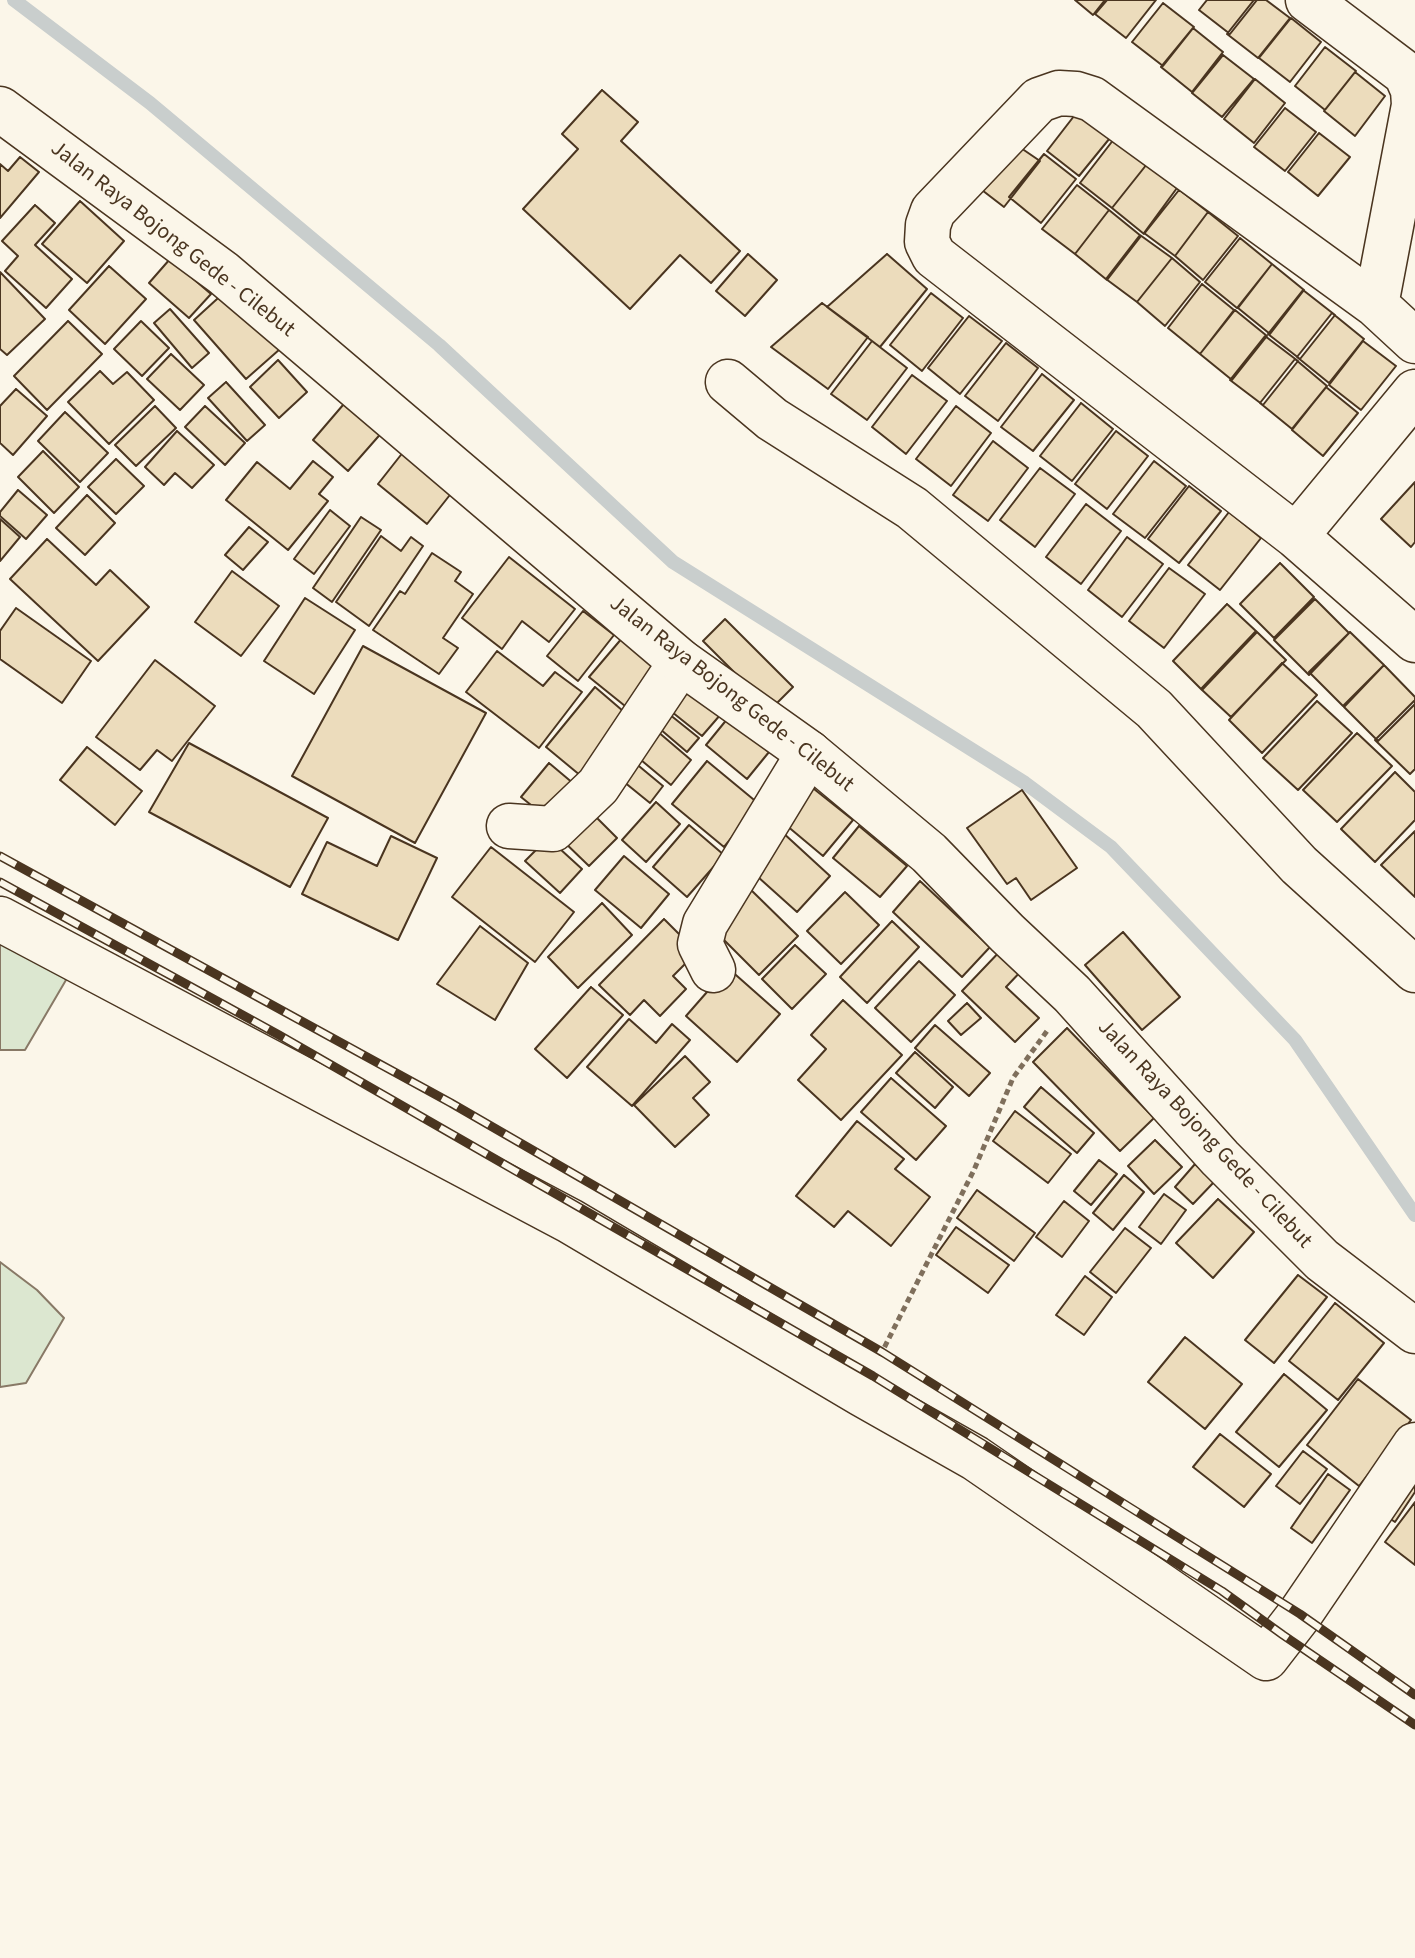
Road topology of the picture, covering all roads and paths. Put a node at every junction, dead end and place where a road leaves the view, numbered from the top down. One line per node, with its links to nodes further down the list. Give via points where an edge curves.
1 (1308, 0): 3 (street, via 1406,74 1413,90)
2 (0, 109): 9 (street, Jalan Raya Bojong Gede - Cilebut, via 223,273)
3 (1376, 305): 4 (street); 7 (street, via 1092,99 1076,94 1039,100 933,211 928,225 927,242 934,256 955,274)
4 (1415, 341)
5 (728, 382): 14 (street, via 772,419 912,508 1154,709 1299,865)
6 (1415, 392): 7 (street)
7 (1296, 536): 8 (street)
8 (1415, 640)
9 (681, 662): 10 (street, Jalan Raya Bojong Gede - Cilebut); 11 (street, via 587,797 553,829)
10 (809, 753): 13 (street, via 705,924 700,944); 15 (street, Jalan Raya Bojong Gede - Cilebut, via 929,853)
11 (509, 826)
12 (0, 919): 17 (street, via 570,1221)
13 (713, 970)
14 (1415, 970)
15 (1072, 994): 16 (street, Jalan Raya Bojong Gede - Cilebut, via 1220,1158 1322,1260); 17 (path, via 1013,1078 974,1170)
16 (1415, 1331)
17 (862, 1394): 18 (street, via 975,1458 1266,1658)
18 (1415, 1445)

